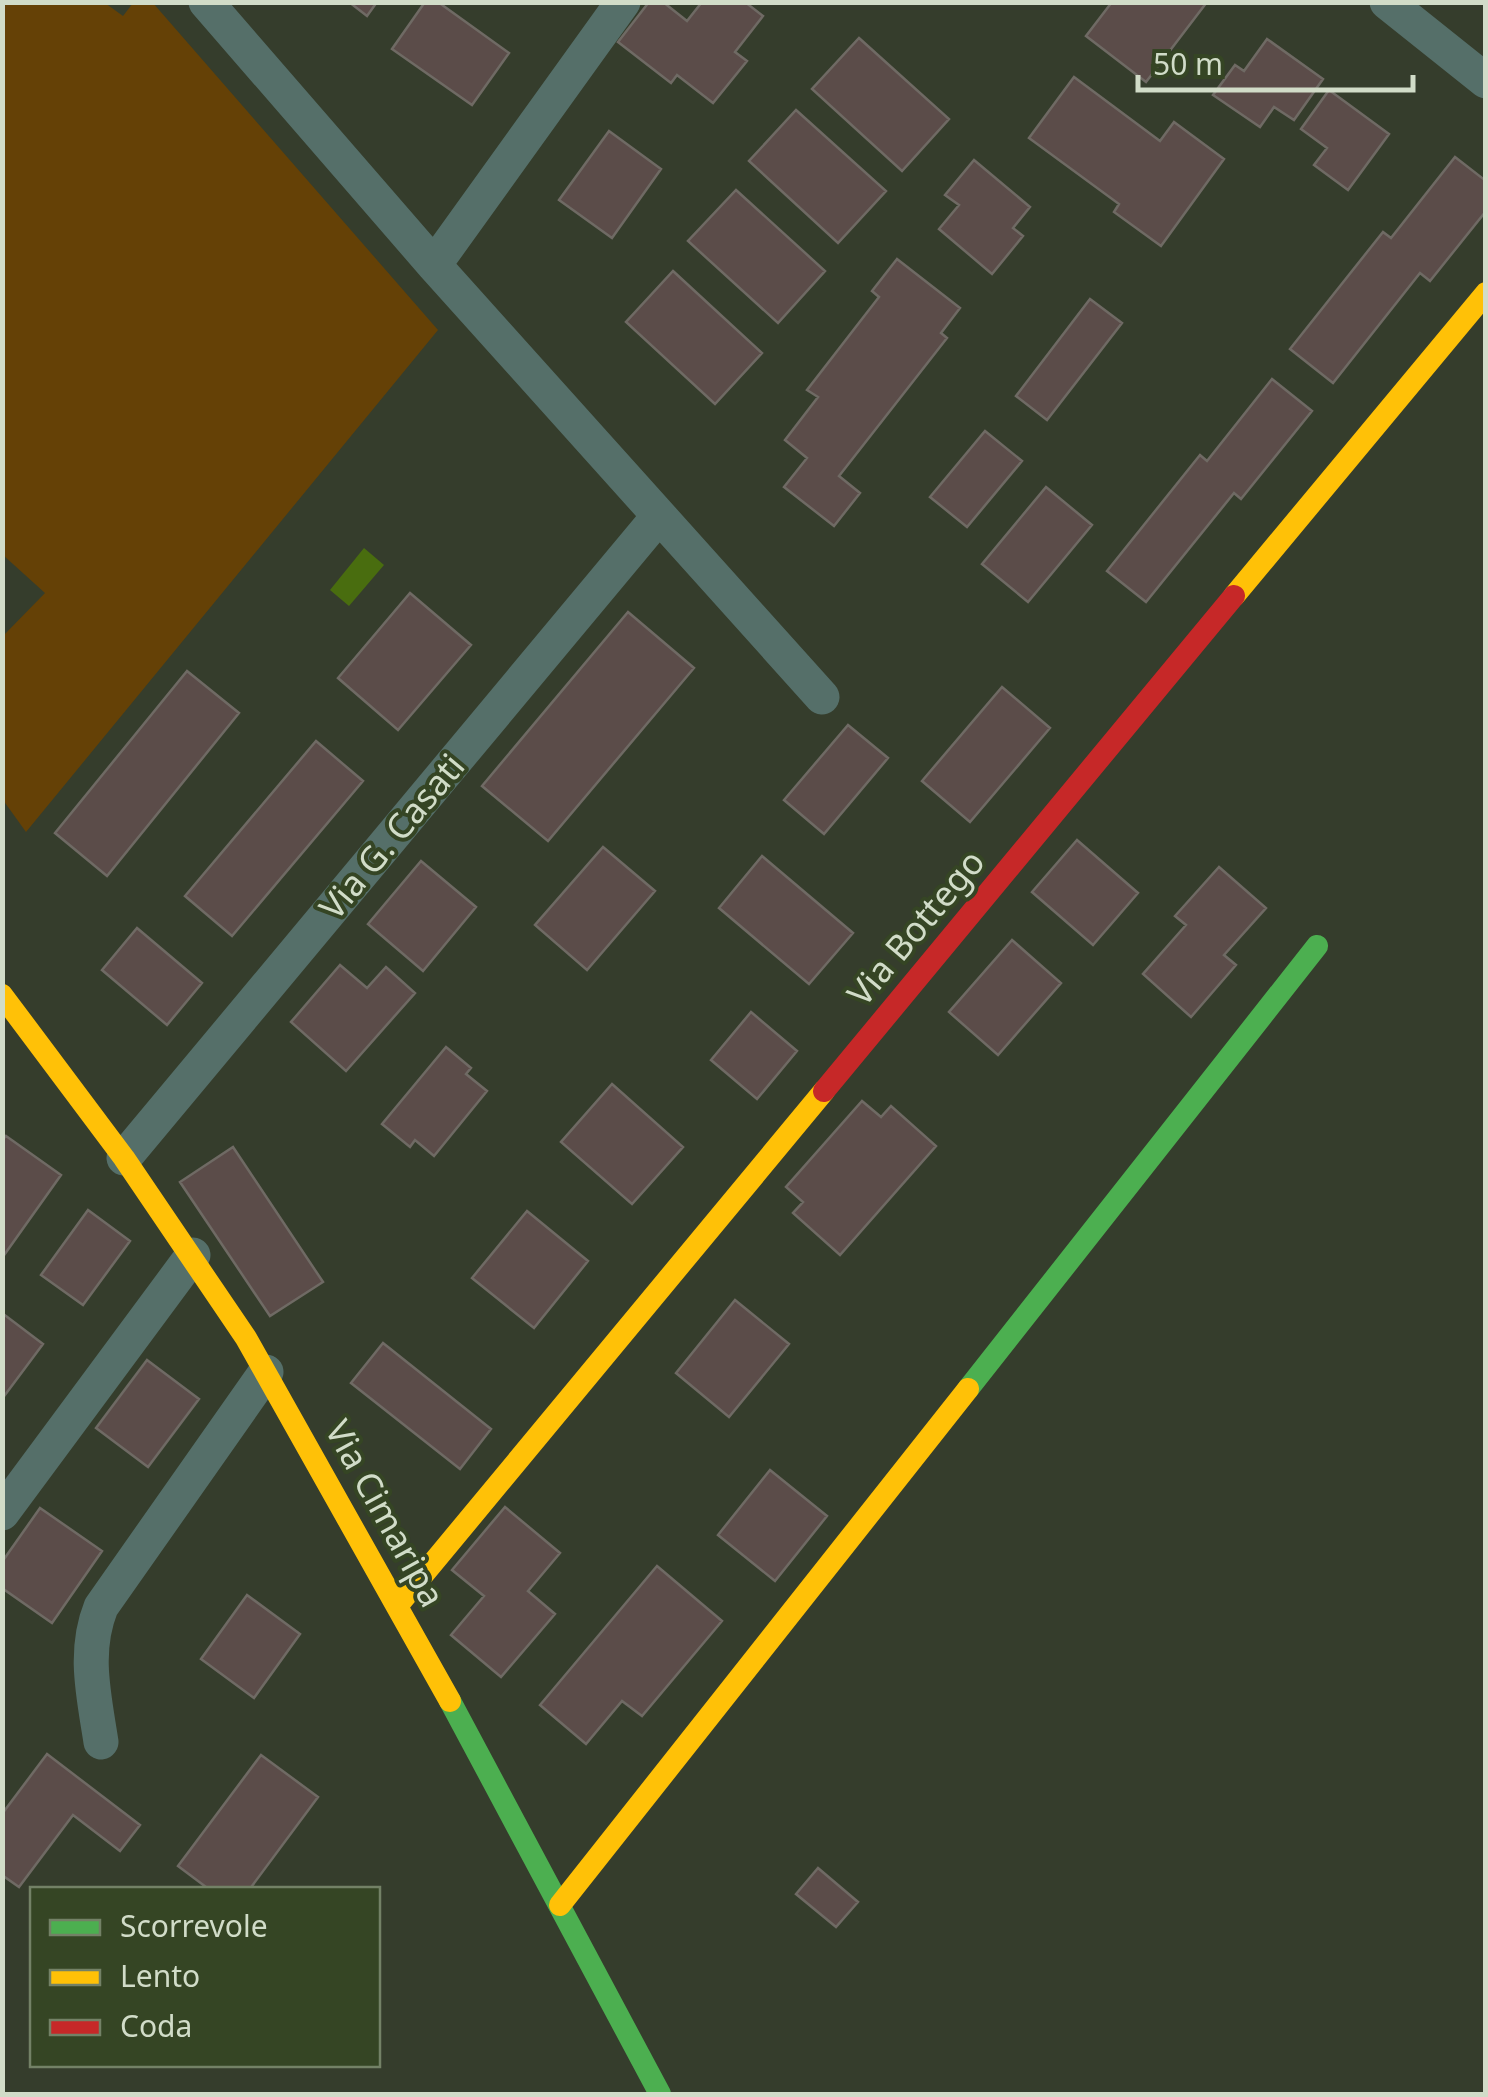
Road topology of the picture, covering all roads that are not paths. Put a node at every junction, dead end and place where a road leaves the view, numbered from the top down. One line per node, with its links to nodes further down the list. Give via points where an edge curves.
1 (206, 2): 5 (street)
2 (623, 2): 5 (street)
3 (1410, 9): 4 (street)
4 (1486, 81)
5 (434, 266): 7 (street)
6 (1486, 293): 15 (street, Via Bottego)
7 (660, 516): 8 (street); 11 (street, Via G. Casati)
8 (822, 697)
9 (1318, 946): 17 (street)
10 (2, 995): 11 (street, Via Cimaripa)
11 (124, 1158): 12 (street, Via Cimaripa)
12 (192, 1255): 13 (street, Via Cimaripa); 14 (street)
13 (266, 1372): 15 (street, Via Cimaripa); 16 (street, via 101,1607 90,1657)
14 (2, 1513)
15 (398, 1606): 17 (street, Via Cimaripa)
16 (101, 1742)
17 (560, 1905): 18 (street, Via Cimaripa)
18 (660, 2094)

